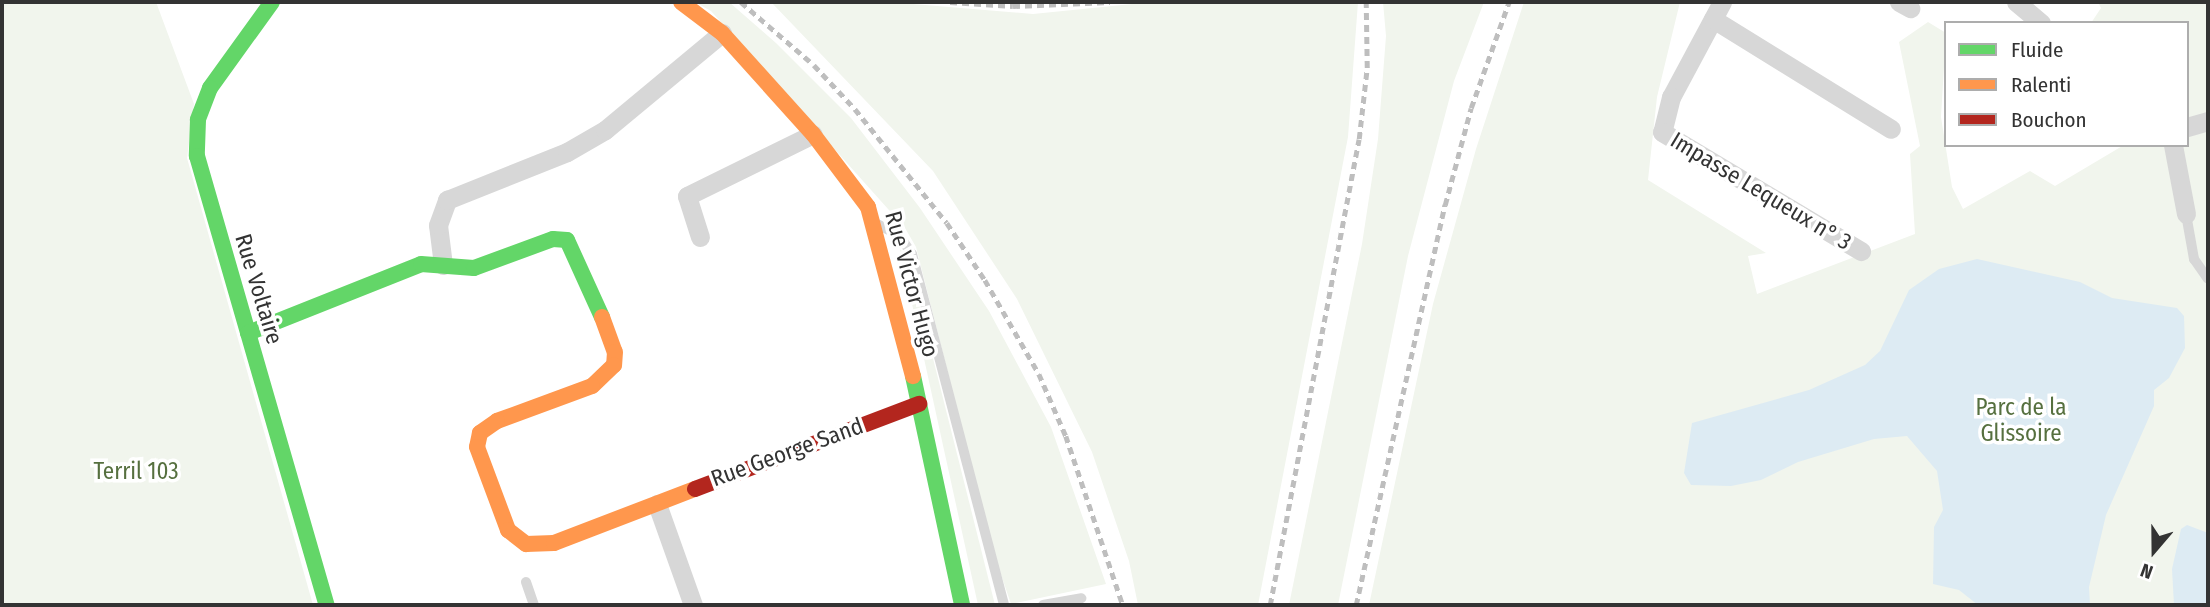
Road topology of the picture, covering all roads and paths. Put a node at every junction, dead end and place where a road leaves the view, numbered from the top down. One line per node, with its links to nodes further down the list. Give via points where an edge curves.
1 (272, 2): 18 (street, Rue Voltaire, via 210,88 196,137 199,171)
2 (681, 2): 6 (street, Rue Victor Hugo)
3 (2016, 2): 5 (street)
4 (1718, 10): 9 (street); 15 (street, Impasse Lequeux n° 3, via 1671,97 1661,132)
5 (2039, 21)
6 (722, 33): 10 (street, Rue Victor Hugo); 16 (street, via 596,135 567,152 447,200 438,225)
7 (2208, 121): 8 (street)
8 (2189, 126)
9 (1891, 129)
10 (813, 134): 13 (street, Rue Victor Hugo, via 862,194); 14 (street, via 687,196)
11 (2173, 147): 12 (street)
12 (2186, 214): 17 (lane, via 2192,251)
13 (874, 222): 19 (street, Rue Victor Hugo); 27 (lane, via 899,235 912,254)
14 (700, 237)
15 (1861, 251)
16 (443, 265): 18 (street, Rue George Sand, via 421,264); 20 (street, Rue George Sand, via 474,268 553,239 567,240 615,352 607,376 592,386 497,421 480,433 477,447 508,530 518,541 554,543)
17 (2208, 279)
18 (248, 332): 23 (street, Rue Voltaire)
19 (919, 404): 20 (street, Rue George Sand); 26 (street, Rue Victor Hugo)
20 (657, 504): 25 (street)
21 (526, 582): 24 (lane)
22 (1081, 598): 28 (lane)
23 (327, 605)
24 (534, 605)
25 (693, 605)
26 (962, 605)
27 (1004, 605)
28 (1042, 605)

